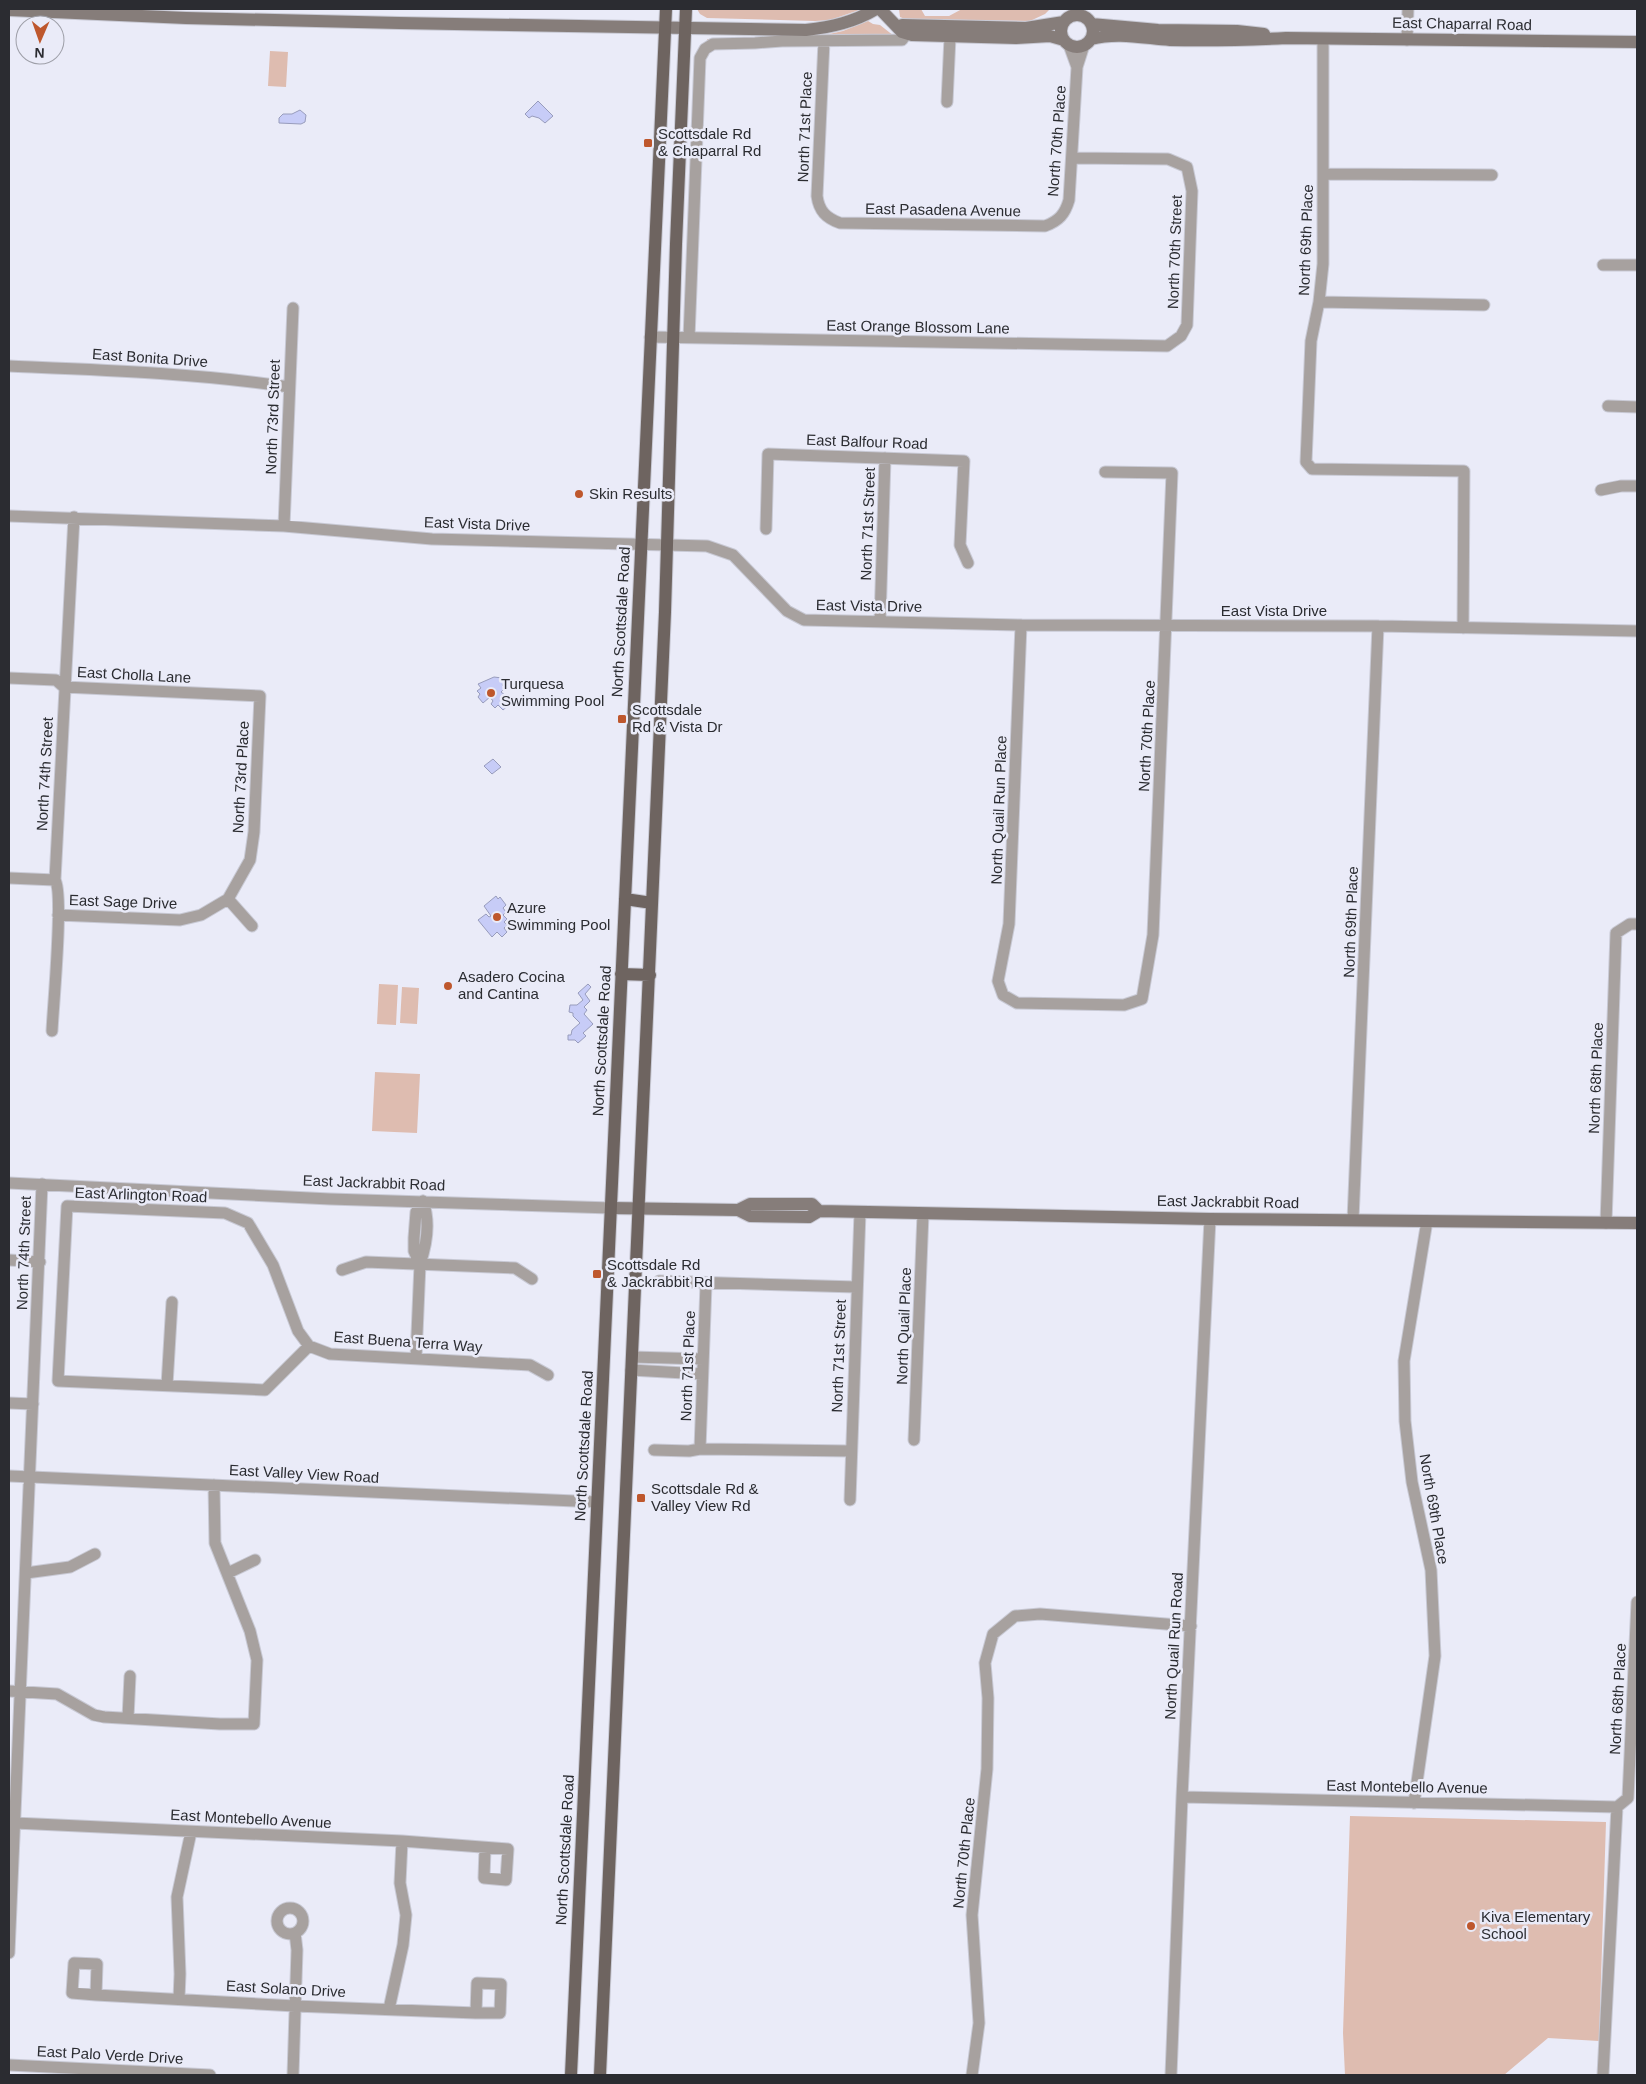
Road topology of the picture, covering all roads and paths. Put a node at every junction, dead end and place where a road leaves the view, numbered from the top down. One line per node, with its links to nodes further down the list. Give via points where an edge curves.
1 (666, 9): 10 (main road, North Scottsdale Road)
2 (686, 9): 11 (main road)
3 (876, 9): 11 (main road, via 847,23 806,30)
4 (880, 9): 9 (main road)
5 (1408, 9): 18 (street)
6 (9, 10): 10 (main road, via 186,18)
7 (1064, 22): 8 (main road, via 1078,15); 13 (main road); 19 (main road, via 1061,31)
8 (1091, 24): 15 (main road, East Chaparral Road, via 1158,30 1255,32); 20 (main road, via 1093,34)
9 (896, 26): 12 (main road); 13 (main road)
10 (664, 28): 11 (main road); 34 (main road, North Scottsdale Road)
11 (686, 29): 36 (main road)
12 (907, 33): 14 (main road); 17 (street, via 902,40)
13 (1021, 33): 14 (main road); 19 (main road, via 1050,36)
14 (950, 37): 23 (street)
15 (1286, 38): 16 (main road, East Chaparral Road); 20 (main road, East Chaparral Road, via 1170,40 1127,35 1099,36)
16 (1324, 39): 18 (main road, East Chaparral Road); 25 (street, North 69th Place)
17 (824, 40): 27 (street, North 71st Place, via 817,196); 37 (street, via 713,44 700,58)
18 (1407, 40): 21 (main road, East Chaparral Road)
19 (1066, 42): 20 (main road, via 1075,47); 22 (street, North 70th Place)
20 (1087, 42): 22 (street, North 70th Place)
21 (1637, 42)
22 (1077, 67): 24 (street, North 70th Place)
23 (947, 102)
24 (1072, 158): 28 (street, North 70th Place, via 1070,200); 35 (street, North 70th Street, via 1168,159 1187,167 1192,191 1188,325)
25 (1323, 174): 26 (street); 31 (street, North 69th Place)
26 (1492, 175)
27 (823, 214): 28 (street, East Pasadena Avenue, via 840,223 1045,226)
28 (1062, 216)
29 (1603, 265): 30 (street)
30 (1637, 265)
31 (1319, 302): 32 (street); 57 (street, North 69th Place, via 1311,341 1306,462 1312,469 1464,471)
32 (1484, 305)
33 (293, 308): 39 (street, North 73rd Street)
34 (650, 336): 36 (street, East Orange Blossom Lane); 50 (main road, North Scottsdale Road)
35 (1181, 336): 37 (street, East Orange Blossom Lane, via 1167,346)
36 (673, 338): 37 (street, East Orange Blossom Lane); 51 (main road)
37 (689, 338)
38 (9, 366): 39 (street, East Bonita Drive, via 147,371)
39 (290, 387): 48 (street, North 73rd Street)
40 (1608, 406): 41 (street)
41 (1637, 407)
42 (885, 458): 49 (street, East Balfour Road, via 768,454); 52 (street, East Balfour Road, via 964,461 960,545); 53 (street, North 71st Street)
43 (1105, 472): 55 (street, North 70th Place, via 1172,473)
44 (1637, 486): 45 (street)
45 (1601, 490)
46 (9, 516): 47 (street, East Vista Drive)
47 (74, 518): 48 (street, East Vista Drive); 60 (street, North 74th Street)
48 (284, 526): 50 (street, East Vista Drive, via 432,539)
49 (766, 529)
50 (641, 544): 51 (street, East Vista Drive); 66 (main road, North Scottsdale Road)
51 (667, 545): 53 (street, East Vista Drive, via 707,546 733,555 783,608 804,620); 67 (main road)
52 (968, 563)
53 (880, 621): 54 (street, East Vista Drive)
54 (1021, 625): 55 (street, East Vista Drive); 73 (street, North Quail Run Place, via 1009,924 998,981 1003,996 1017,1003 1124,1004)
55 (1167, 626): 56 (street, East Vista Drive); 73 (street, North 70th Place, via 1153,935)
56 (1378, 626): 57 (street, East Vista Drive); 83 (street, North 69th Place)
57 (1463, 628): 58 (street, East Vista Drive)
58 (1637, 631)
59 (9, 678): 60 (street, East Cholla Lane, via 56,680)
60 (64, 687): 61 (street, East Cholla Lane); 64 (street, North 74th Street)
61 (260, 696): 62 (street, North 73rd Place)
62 (250, 860): 65 (street, East Sage Drive)
63 (9, 878): 64 (street, East Sage Drive)
64 (55, 880): 68 (street, North 74th Street, via 58,885)
65 (228, 899): 68 (street, East Sage Drive, via 201,915 180,920); 70 (street)
66 (625, 899): 67 (main road); 71 (main road, North Scottsdale Road)
67 (652, 903): 72 (main road)
68 (58, 915): 74 (street, North 74th Street)
69 (1637, 924): 85 (street, North 68th Place, via 1630,924 1616,934)
70 (252, 926)
71 (621, 974): 72 (main road); 78 (main road, North Scottsdale Road)
72 (650, 974): 79 (main road)
73 (1142, 999)
74 (52, 1031)
75 (9, 1183): 76 (street, East Jackrabbit Road)
76 (42, 1184): 77 (street, East Jackrabbit Road); 88 (street, North 74th Street)
77 (423, 1201): 78 (street, East Jackrabbit Road); 89 (street, via 416,1212 414,1238 414,1251)
78 (611, 1208): 79 (main road, East Jackrabbit Road); 114 (main road, North Scottsdale Road)
79 (638, 1208): 80 (main road, East Jackrabbit Road, via 738,1210 750,1204 812,1204 819,1211); 97 (main road)
80 (860, 1212): 81 (main road, East Jackrabbit Road); 94 (street, North 71st Street)
81 (923, 1214): 82 (main road, East Jackrabbit Road); 106 (street, North Quail Place)
82 (1210, 1219): 83 (main road, East Jackrabbit Road); 120 (street, North Quail Run Road)
83 (1353, 1220): 84 (main road, East Jackrabbit Road)
84 (1427, 1221): 85 (main road, East Jackrabbit Road); 126 (street, North 69th Place, via 1404,1361 1405,1421 1412,1482 1431,1570 1435,1656)
85 (1606, 1223): 86 (main road, East Jackrabbit Road)
86 (1637, 1223)
87 (9, 1260): 88 (street)
88 (40, 1262): 105 (street, North 74th Street)
89 (420, 1264): 90 (street, via 366,1262); 91 (street, via 515,1268); 98 (street)
90 (342, 1270)
91 (532, 1279)
92 (659, 1281): 93 (street)
93 (706, 1284): 94 (street); 99 (street, North 71st Place)
94 (856, 1286): 109 (street, North 71st Street)
95 (172, 1302): 103 (street)
96 (309, 1346): 98 (street, East Buena Terra Way, via 330,1354); 103 (street, via 265,1390); 103 (street, East Arlington Road, via 298,1331 273,1264 248,1223 224,1213 67,1206 58,1381)
97 (632, 1357): 99 (street); 100 (main road)
98 (416, 1358): 102 (street, East Buena Terra Way, via 530,1364)
99 (703, 1359): 101 (street, North 71st Place)
100 (631, 1370): 101 (street); 144 (main road)
101 (702, 1374): 107 (street, North 71st Place)
102 (548, 1375)
103 (167, 1385)
104 (9, 1403): 105 (street)
105 (33, 1404): 111 (street, North 74th Street)
106 (914, 1440)
107 (700, 1449): 108 (street); 109 (street)
108 (654, 1450)
109 (851, 1451): 113 (street, North 71st Street)
110 (9, 1476): 111 (street, East Valley View Road)
111 (30, 1477): 112 (street, East Valley View Road); 117 (street, North 74th Street)
112 (214, 1485): 114 (street, East Valley View Road); 118 (street, via 215,1543)
113 (850, 1500)
114 (597, 1502): 143 (main road, North Scottsdale Road)
115 (95, 1554): 117 (street, via 70,1567)
116 (255, 1560): 118 (street)
117 (26, 1573): 123 (street, North 74th Street)
118 (228, 1573): 124 (street, via 250,1631 257,1660 254,1724)
119 (1637, 1602): 122 (street, North 68th Place)
120 (1191, 1626): 125 (street, North Quail Run Road); 145 (street, North 70th Place, via 1040,1614 1015,1616 993,1634 985,1663 987,1769 972,1915 979,2023)
121 (130, 1676): 124 (street)
122 (1635, 1690): 127 (street, North 68th Place, via 1628,1798)
123 (14, 1691): 124 (street, via 57,1694 94,1716); 128 (street, North 74th Street)
124 (128, 1718)
125 (1182, 1798): 126 (street, East Montebello Avenue); 146 (street, North Quail Run Road)
126 (1414, 1802): 127 (street, East Montebello Avenue)
127 (1617, 1807): 147 (street)
128 (15, 1822): 129 (street, East Montebello Avenue); 133 (street, North 74th Street)
129 (191, 1832): 130 (street, East Montebello Avenue); 135 (street, via 177,1897)
130 (402, 1841): 131 (street, East Montebello Avenue); 137 (street, via 400,1883 406,1915)
131 (485, 1848)
132 (295, 1933): 136 (street)
133 (9, 1953)
134 (96, 1995): 135 (street, East Solano Drive)
135 (179, 1999): 136 (street, East Solano Drive)
136 (295, 2006): 137 (street, East Solano Drive); 142 (street)
137 (389, 2009): 138 (street, East Solano Drive)
138 (476, 2012)
139 (9, 2065): 140 (street, East Palo Verde Drive)
140 (202, 2075): 141 (street, East Palo Verde Drive)
141 (210, 2075)
142 (293, 2075)
143 (571, 2075)
144 (600, 2075)
145 (972, 2075)
146 (1171, 2075)
147 (1603, 2075)

